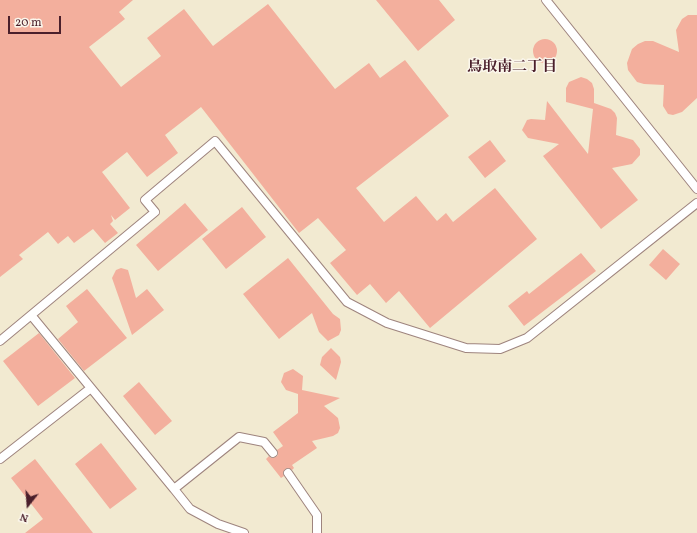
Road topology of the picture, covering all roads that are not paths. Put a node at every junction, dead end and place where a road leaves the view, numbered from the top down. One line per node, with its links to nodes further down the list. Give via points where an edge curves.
1 (546, 0): 2 (lane)
2 (697, 189)
3 (697, 203): 4 (lane, via 527,338 500,349 466,348 387,323 347,302 215,141 144,200 155,212)
4 (31, 315): 5 (lane); 6 (lane)
5 (0, 340)
6 (92, 388): 8 (lane); 10 (lane)
7 (273, 453): 10 (lane, via 264,442 239,437)
8 (0, 459)
9 (288, 473): 12 (lane, via 317,515)
10 (174, 489): 11 (lane, via 190,509 218,524)
11 (244, 533)
12 (318, 533)

